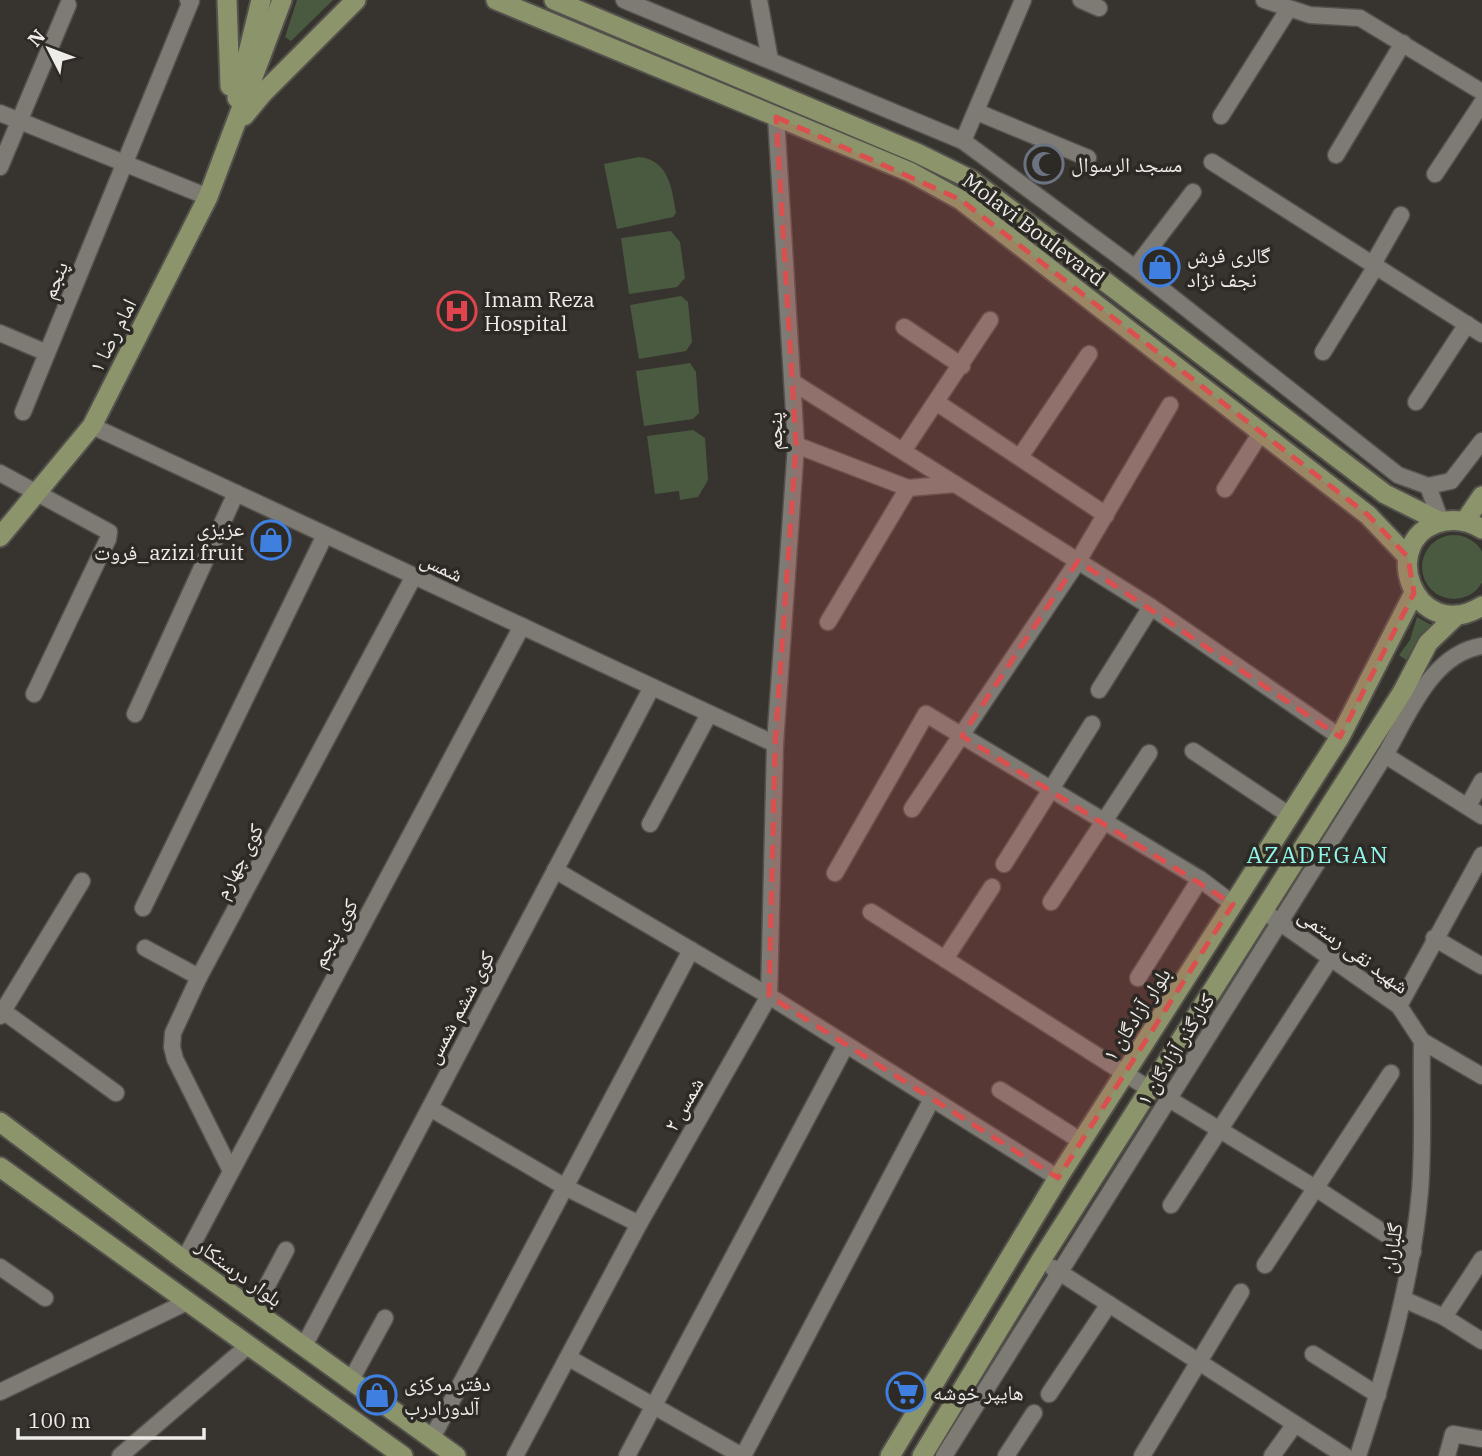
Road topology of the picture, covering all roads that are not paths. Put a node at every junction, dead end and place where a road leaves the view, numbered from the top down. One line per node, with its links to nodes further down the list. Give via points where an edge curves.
1 (227, 0): 26 (main road)
2 (261, 0): 26 (main road, امام رضا ۱, via 242,65)
3 (282, 0): 26 (main road, امام رضا ۱)
4 (356, 0): 26 (main road, via 264,92)
5 (496, 0): 24 (main road, Molavi Boulevard)
6 (554, 0): 28 (main road, Molavi Boulevard)
7 (624, 0): 18 (street)
8 (759, 0): 18 (street)
9 (1023, 0): 21 (street)
10 (1080, 0): 15 (street)
11 (1265, 0): 16 (street)
12 (189, 1): 32 (street, پنجم)
13 (68, 5): 25 (street)
14 (1313, 7): 16 (street); 17 (street, via 1360,18)
15 (1099, 8)
16 (1288, 10): 23 (street)
17 (1403, 43): 19 (street); 29 (street)
18 (770, 60): 27 (street)
19 (1482, 92)
20 (1482, 103): 35 (street)
21 (977, 112): 27 (street); 30 (street)
22 (0, 113): 25 (street)
23 (1221, 116)
24 (776, 117): 34 (main road, Molavi Boulevard); 49 (street, پنجم)
25 (20, 121): 32 (street); 33 (street)
26 (230, 133): 37 (main road, امام رضا ۱)
27 (964, 141): 40 (street)
28 (917, 152): 34 (main road); 61 (main road, Molavi Boulevard, via 970,179)
29 (1336, 155)
30 (1088, 158)
31 (1212, 162): 39 (street)
32 (123, 163): 37 (street); 46 (street, پنجم)
33 (0, 167)
34 (910, 172): 55 (main road, Molavi Boulevard, via 961,200)
35 (1434, 174)
36 (1193, 192): 40 (street)
37 (208, 197): 54 (main road, امام رضا ۱)
38 (1401, 215): 39 (street)
39 (1374, 265): 43 (street); 45 (street)
40 (1135, 268): 63 (street, via 1363,450 1398,475)
41 (990, 320): 48 (street)
42 (904, 327): 48 (street)
43 (1478, 330): 51 (street)
44 (0, 333): 46 (street)
45 (1323, 352)
46 (47, 353): 53 (street, پنجم)
47 (1089, 354): 59 (street)
48 (962, 366): 50 (street)
49 (794, 383): 57 (street, پنجم); 58 (street)
50 (936, 402): 58 (street); 59 (street)
51 (1416, 402)
52 (1170, 405): 70 (street)
53 (23, 412)
54 (92, 426): 66 (main road, امام رضا ۱); 67 (street, شمس)
55 (1262, 431): 65 (street); 69 (main road, Molavi Boulevard)
56 (1482, 441): 63 (street, via 1451,481)
57 (796, 445): 64 (street); 97 (street, پنجم)
58 (903, 452): 62 (street)
59 (1020, 457): 70 (street)
60 (0, 473): 66 (street)
61 (1364, 479): 69 (main road, via 1362,493); 71 (main road, Molavi Boulevard)
62 (955, 484): 64 (street); 76 (street)
63 (1428, 486): 71 (street)
64 (908, 488): 82 (street)
65 (1226, 489)
66 (37, 493): 74 (main road, امام رضا ۱); 91 (street, via 109,532)
67 (236, 493): 73 (street, شمس); 92 (street)
68 (1482, 496): 72 (main road)
69 (1349, 500): 75 (main road, Molavi Boulevard)
70 (1107, 514): 76 (street)
71 (1441, 522): 72 (main road); 75 (main road, via 1416,539)
72 (1474, 525)
73 (325, 535): 77 (street, شمس); 118 (street)
74 (0, 537)
75 (1408, 557): 78 (main road)
76 (1078, 561): 79 (street); 95 (street)
77 (414, 576): 83 (street, شمس); 127 (street, کوی چهارم)
78 (1414, 593): 81 (main road, via 1433,610); 86 (main road, بلوار آزادگان ۱)
79 (1151, 607): 89 (street); 96 (street)
80 (1482, 608): 81 (main road)
81 (1457, 615): 84 (main road)
82 (828, 622)
83 (522, 626): 88 (street, شمس); 147 (street, کوی پنجم)
84 (1427, 643): 87 (street); 90 (main road)
85 (1482, 646): 87 (street, کنارگذر آزادگان ۱, via 1461,652)
86 (1375, 673): 90 (main road, via 1391,672); 96 (main road, بلوار آزادگان ۱)
87 (1425, 685): 100 (street, کنارگذر آزادگان ۱)
88 (652, 687): 93 (street, شمس); 111 (street, کوی ششم شمس)
89 (1099, 690)
90 (1403, 691): 120 (main road)
91 (34, 694)
92 (135, 714)
93 (709, 714): 97 (street, شمس); 108 (street)
94 (1092, 724): 102 (street)
95 (962, 736): 102 (street); 104 (street); 112 (street, via 926,715)
96 (1340, 737): 105 (main road, بلوار آزادگان ۱)
97 (775, 744): 129 (street, شمس ۲)
98 (1193, 751): 105 (street)
99 (1149, 753): 107 (street)
100 (1385, 755): 103 (street); 120 (street, کنارگذر آزادگان ۱)
101 (1482, 781): 103 (street)
102 (1051, 790): 107 (street); 110 (street)
103 (1468, 806): 106 (street)
104 (912, 809)
105 (1289, 815): 117 (main road, بلوار آزادگان ۱)
106 (1482, 816)
107 (1104, 822): 113 (street); 116 (street)
108 (650, 824)
109 (1482, 855): 121 (street)
110 (1004, 864)
111 (555, 870): 123 (street); 142 (street, کوی ششم شمس)
112 (835, 873)
113 (1200, 879): 117 (street); 128 (street)
114 (82, 881): 131 (street)
115 (992, 887): 125 (street)
116 (1052, 901)
117 (1233, 904): 134 (main road, بلوار آزادگان ۱)
118 (143, 908)
119 (871, 912): 125 (street)
120 (1270, 916): 124 (street, شهید نقی رستمی); 138 (main road); 141 (street, کنارگذر آزادگان ۱)
121 (1434, 938): 126 (street); 130 (street)
122 (145, 948): 127 (street)
123 (691, 950): 129 (street); 149 (street)
124 (1332, 956): 130 (street, شهید نقی رستمی); 144 (street)
125 (945, 959): 134 (street)
126 (1481, 962)
127 (199, 976): 147 (street, کوی چهارم, via 173,1033 172,1047)
128 (1138, 978)
129 (769, 996): 133 (street); 152 (street, شمس ۲)
130 (1399, 1006): 132 (street, شهید نقی رستمی)
131 (1, 1014): 139 (street)
132 (1422, 1041): 136 (street, شهید نقی رستمی); 154 (street, گلباران, via 1420,1189)
133 (846, 1045): 140 (street); 179 (street)
134 (1125, 1073): 138 (street); 145 (main road, بلوار آزادگان ۱)
135 (1391, 1073): 150 (street)
136 (1482, 1076)
137 (1000, 1090): 145 (street)
138 (1151, 1090): 157 (main road)
139 (116, 1093)
140 (932, 1099): 148 (street); 190 (street)
141 (1169, 1099): 144 (street); 160 (street, کنارگذر آزادگان ۱)
142 (430, 1108): 149 (street); 171 (street, کوی ششم شمس)
143 (0, 1122): 156 (main road, بلوار درستکار)
144 (1219, 1128): 150 (street); 151 (street)
145 (1082, 1141): 148 (main road, بلوار آزادگان ۱)
146 (0, 1167): 164 (main road)
147 (231, 1171): 156 (street, کوی پنجم)
148 (1058, 1178): 191 (main road, بلوار آزادگان ۱)
149 (567, 1188): 152 (street); 182 (street)
150 (1317, 1189): 154 (street); 158 (street)
151 (1171, 1205)
152 (639, 1224): 173 (street, شمس ۲)
153 (286, 1250): 166 (street)
154 (1413, 1252): 163 (street, گلباران)
155 (1482, 1259): 167 (street)
156 (184, 1260): 166 (main road, بلوار درستکار)
157 (1041, 1261): 160 (street); 192 (main road)
158 (1265, 1265)
159 (1, 1268): 162 (street)
160 (1059, 1272): 165 (street); 184 (street, کنارگذر آزادگان ۱)
161 (1241, 1292): 174 (street)
162 (44, 1298)
163 (1404, 1299): 167 (street); 178 (street, گلباران)
164 (187, 1302): 170 (main road); 176 (street)
165 (1109, 1304): 174 (street); 177 (street)
166 (254, 1310): 171 (main road, بلوار درستکار)
167 (1444, 1317): 169 (street)
168 (385, 1318): 175 (street)
169 (1482, 1341)
170 (249, 1345): 185 (street); 186 (main road)
171 (304, 1346): 175 (main road, بلوار درستکار)
172 (1313, 1354): 178 (street)
173 (569, 1358): 179 (street); 188 (street, شمس ۲)
174 (1198, 1362): 181 (street); 195 (street)
175 (351, 1380): 182 (main road, بلوار درستکار)
176 (0, 1392)
177 (1049, 1394)
178 (1378, 1395): 198 (street, گلباران)
179 (653, 1406): 189 (street); 190 (street)
180 (1034, 1413): 194 (street)
181 (1295, 1424): 196 (street); 197 (street)
182 (432, 1438): 187 (main road, بلوار درستکار)
183 (1482, 1439): 199 (street, via 1453,1434)
184 (948, 1450): 193 (street)
185 (120, 1456)
186 (403, 1456)
187 (456, 1456)
188 (514, 1456)
189 (627, 1456)
190 (742, 1456)
191 (890, 1456)
192 (922, 1456)
193 (964, 1456)
194 (1006, 1456)
195 (1142, 1456)
196 (1272, 1456)
197 (1345, 1456)
198 (1358, 1456)
199 (1447, 1456)

